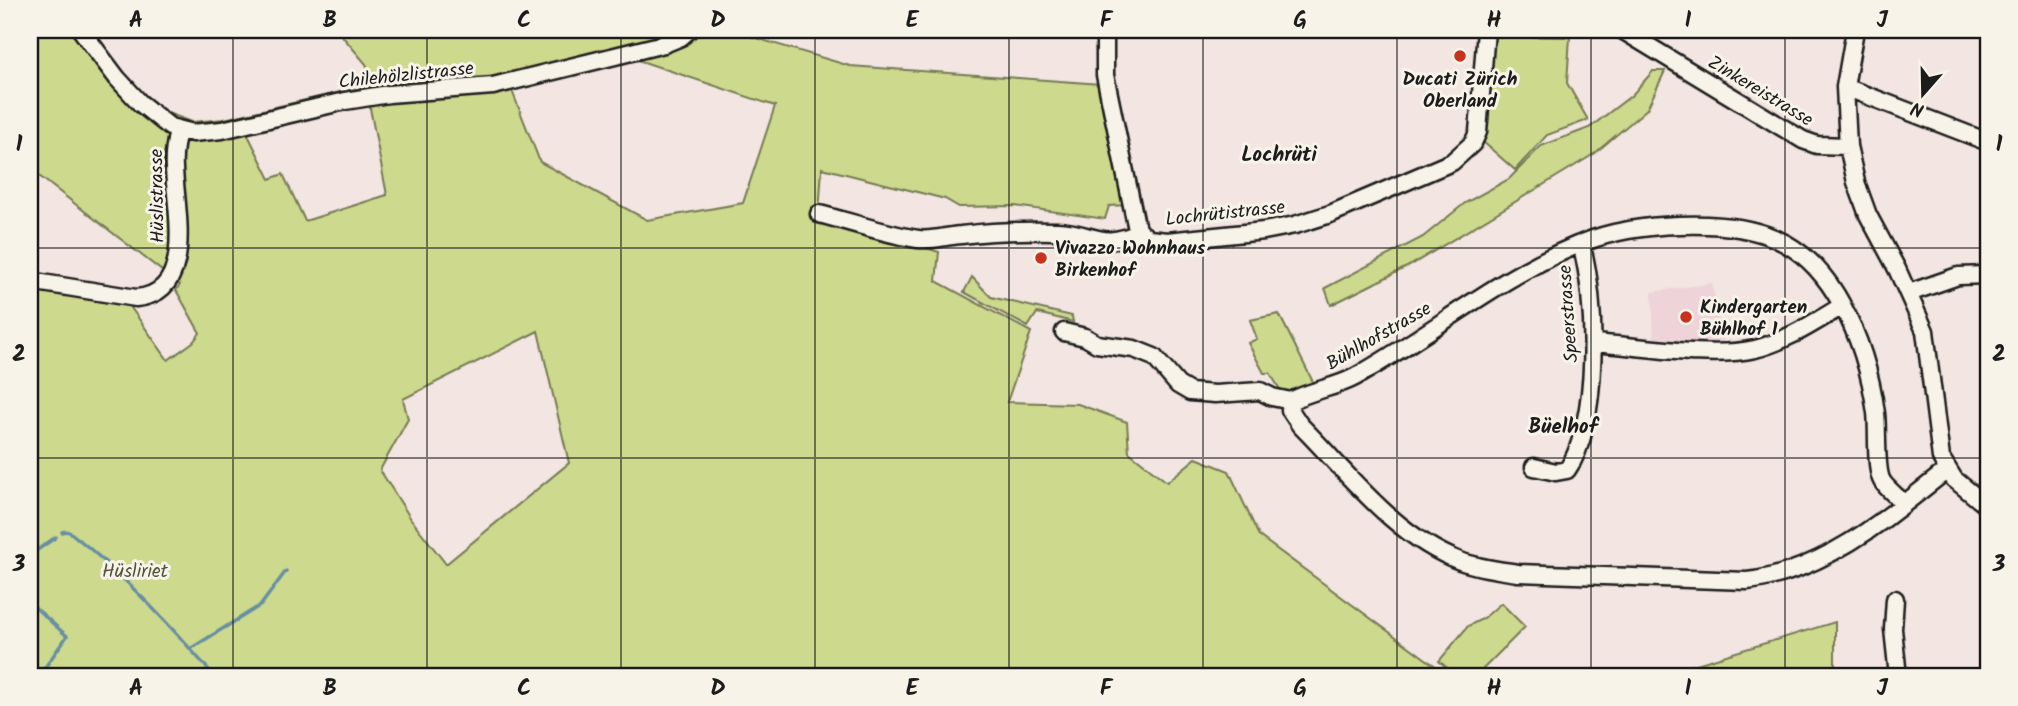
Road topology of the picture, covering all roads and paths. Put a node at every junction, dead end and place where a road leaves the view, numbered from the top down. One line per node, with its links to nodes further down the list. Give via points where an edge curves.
1 (81, 30): 8 (street, via 140,103)
2 (689, 30): 8 (street, Chilehölzlistrasse, via 664,44 493,86 345,100 222,130)
3 (1105, 30): 12 (street, Lochrütistrasse, via 1105,75)
4 (1486, 30): 12 (street, Lochrütistrasse, via 1478,132 1474,143 1452,162 1295,225 1167,241 1149,239)
5 (1622, 30): 10 (street, Zinkereistrasse, via 1795,136 1817,145)
6 (1855, 30): 7 (street)
7 (1845, 88): 9 (street); 10 (street)
8 (178, 131): 15 (street, Hüslistrasse, via 173,158 178,252 174,271 164,286 136,298)
9 (1988, 142)
10 (1848, 146): 16 (street, via 1868,215)
11 (819, 214): 12 (street, via 919,240 1062,231 1101,242 1124,240)
12 (1140, 232)
13 (1581, 244): 17 (street, Bühlhofstrasse, via 1614,233 1678,224 1763,232 1810,260); 19 (street, Speerstrasse); 20 (street, Bühlhofstrasse, via 1528,269 1352,379)
14 (1988, 275): 16 (street, via 1958,276)
15 (30, 281)
16 (1909, 293): 22 (street, via 1928,345 1937,443)
17 (1842, 306): 19 (street, via 1799,331 1754,349 1716,353); 23 (street, Bühlhofstrasse, via 1869,375 1881,481)
18 (1064, 332): 20 (street, via 1154,357 1190,392 1260,391)
19 (1593, 342): 21 (street, Speerstrasse, via 1588,404 1572,464 1556,472)
20 (1291, 401): 23 (street, via 1290,410 1300,425 1403,529 1438,551 1485,568 1518,573 1768,579 1807,565)
21 (1534, 467)
22 (1947, 470): 23 (street); 24 (street)
23 (1904, 504)
24 (1988, 507)
25 (1895, 599): 26 (street)
26 (1898, 676)

